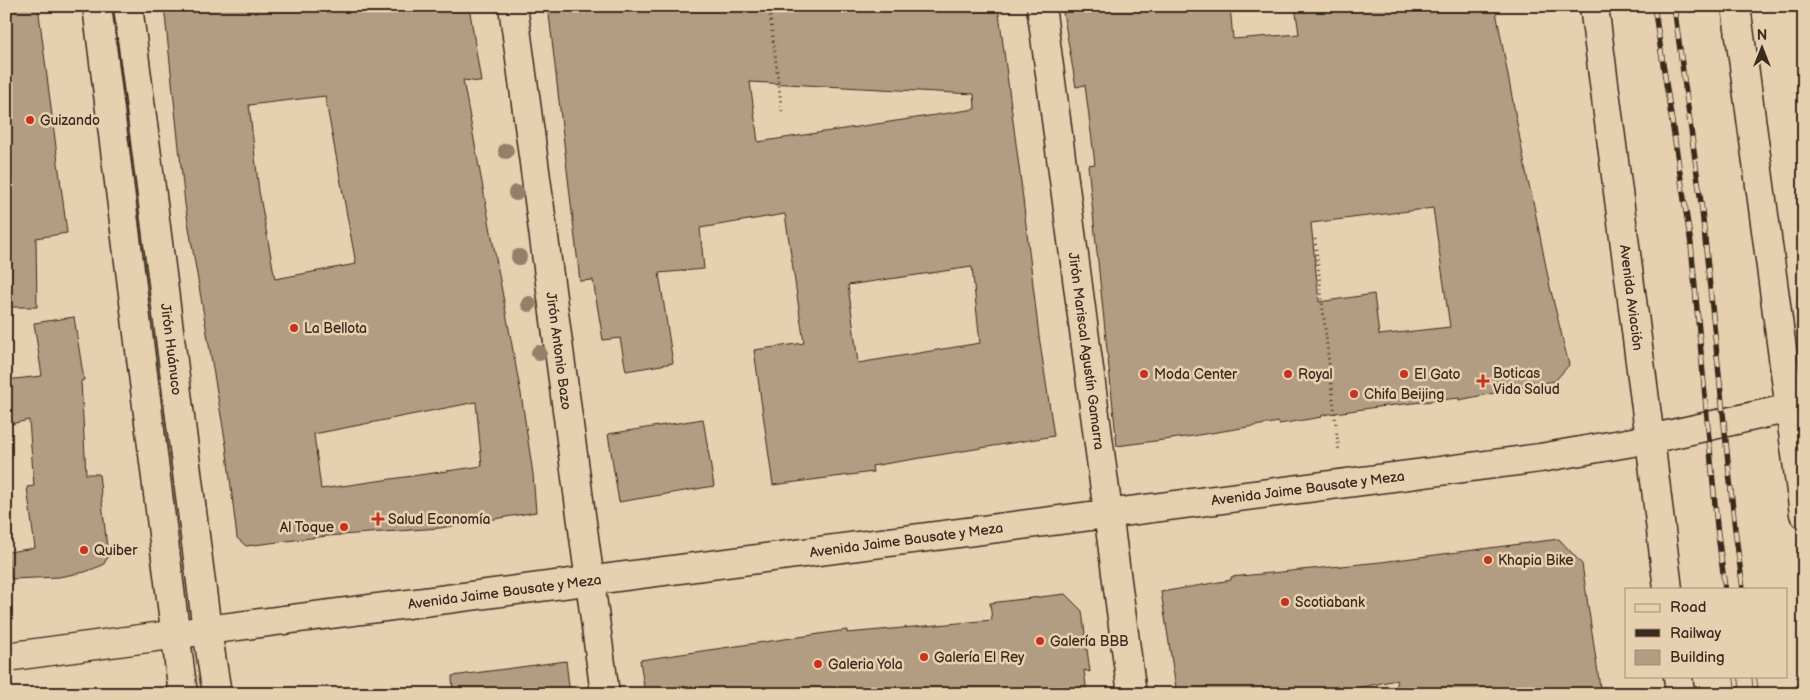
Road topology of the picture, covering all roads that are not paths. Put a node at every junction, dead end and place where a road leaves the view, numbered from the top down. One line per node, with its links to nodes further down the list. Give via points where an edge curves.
1 (97, 6): 14 (street)
2 (128, 6): 13 (street, Jirón Huánuco)
3 (513, 6): 11 (street, Jirón Antonio Bazo)
4 (1041, 6): 9 (street, Jirón Mariscal Agustín Gamarra)
5 (1594, 6): 8 (street, Avenida Aviación)
6 (1736, 6): 7 (street)
7 (1796, 406): 8 (street, Avenida Jaime Bausate y Meza); 10 (street)
8 (1650, 439): 9 (street, Avenida Jaime Bausate y Meza, via 1540,458); 12 (street, Avenida Aviación)
9 (1108, 514): 11 (street, Avenida Jaime Bausate y Meza); 20 (street, Jirón Mariscal Agustín Gamarra)
10 (1804, 514)
11 (590, 581): 13 (street, Avenida Jaime Bausate y Meza); 19 (street, Jirón Antonio Bazo)
12 (1668, 588)
13 (207, 630): 14 (street, Avenida Jaime Bausate y Meza); 18 (street, Jirón Huánuco)
14 (175, 635): 15 (street, Avenida Jaime Bausate y Meza); 17 (street)
15 (6, 658)
16 (1678, 678): 21 (street)
17 (183, 694)
18 (217, 694)
19 (605, 694)
20 (1132, 694)
21 (1680, 694)

